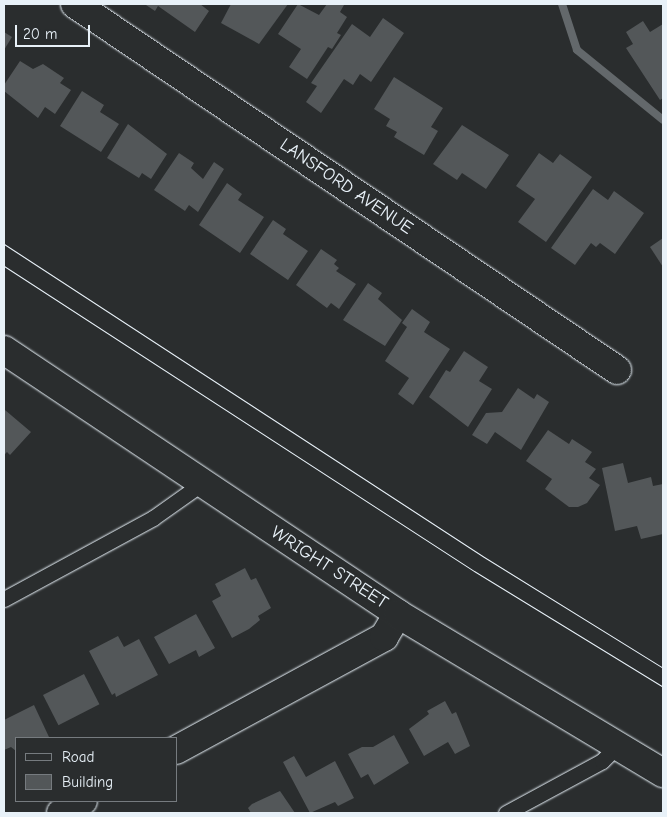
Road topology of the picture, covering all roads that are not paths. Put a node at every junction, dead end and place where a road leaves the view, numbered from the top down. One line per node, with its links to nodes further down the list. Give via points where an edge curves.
1 (74, 4): 3 (street, LANSFORD AVENUE)
2 (4, 350): 4 (street, WRIGHT STREET)
3 (616, 370)
4 (201, 484): 5 (lane, via 153,518); 6 (street, WRIGHT STREET)
5 (4, 598)
6 (398, 614): 7 (street, WRIGHT STREET); 8 (street, via 384,637)
7 (617, 746): 9 (street, WRIGHT STREET); 12 (lane, via 602,761)
8 (178, 749)
9 (663, 773)
10 (82, 802): 11 (street)
11 (61, 813)
12 (506, 813)

